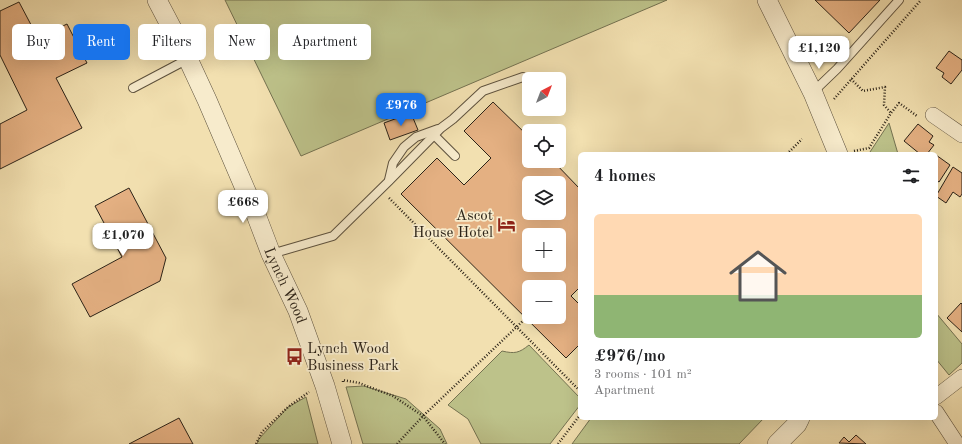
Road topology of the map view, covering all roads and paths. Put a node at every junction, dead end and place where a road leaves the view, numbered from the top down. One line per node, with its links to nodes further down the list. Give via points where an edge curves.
1 (157, 0): 5 (street, Lynch Wood)
2 (767, 0): 11 (street)
3 (899, 0): 11 (lane)
4 (920, 0): 9 (path)
5 (170, 24)
6 (186, 60): 10 (lane)
7 (188, 60): 24 (street, Lynch Wood)
8 (522, 77): 15 (lane, via 483,91)
9 (851, 79): 12 (path); 13 (path, via 863,91 885,87 884,105)
10 (133, 88)
11 (813, 93): 20 (street)
12 (834, 99)
13 (891, 113): 14 (path, via 899,103 921,118); 21 (path, via 869,148)
14 (933, 115): 17 (street)
15 (441, 128): 16 (lane); 23 (lane, via 416,137 404,147 393,163)
16 (434, 135): 22 (lane); 23 (lane)
17 (962, 135)
18 (802, 139): 19 (path)
19 (788, 152)
20 (845, 152)
21 (851, 152)
22 (455, 156)
23 (389, 181): 24 (lane, via 333,236); 26 (path, via 395,187 386,196)
24 (271, 254): 37 (street, Lynch Wood, via 298,311 325,386)
25 (522, 322): 26 (path)
26 (516, 327): 29 (path); 33 (path)
27 (962, 377): 31 (street)
28 (343, 380): 33 (path, via 359,383 393,396)
29 (578, 389)
30 (312, 390): 36 (path, via 288,407 262,432)
31 (938, 395)
32 (938, 415): 42 (street)
33 (423, 416): 38 (path); 39 (path)
34 (578, 418): 40 (path)
35 (799, 420): 41 (street)
36 (256, 444)
37 (342, 444)
38 (396, 444)
39 (445, 444)
40 (558, 444)
41 (777, 444)
42 (957, 444)

